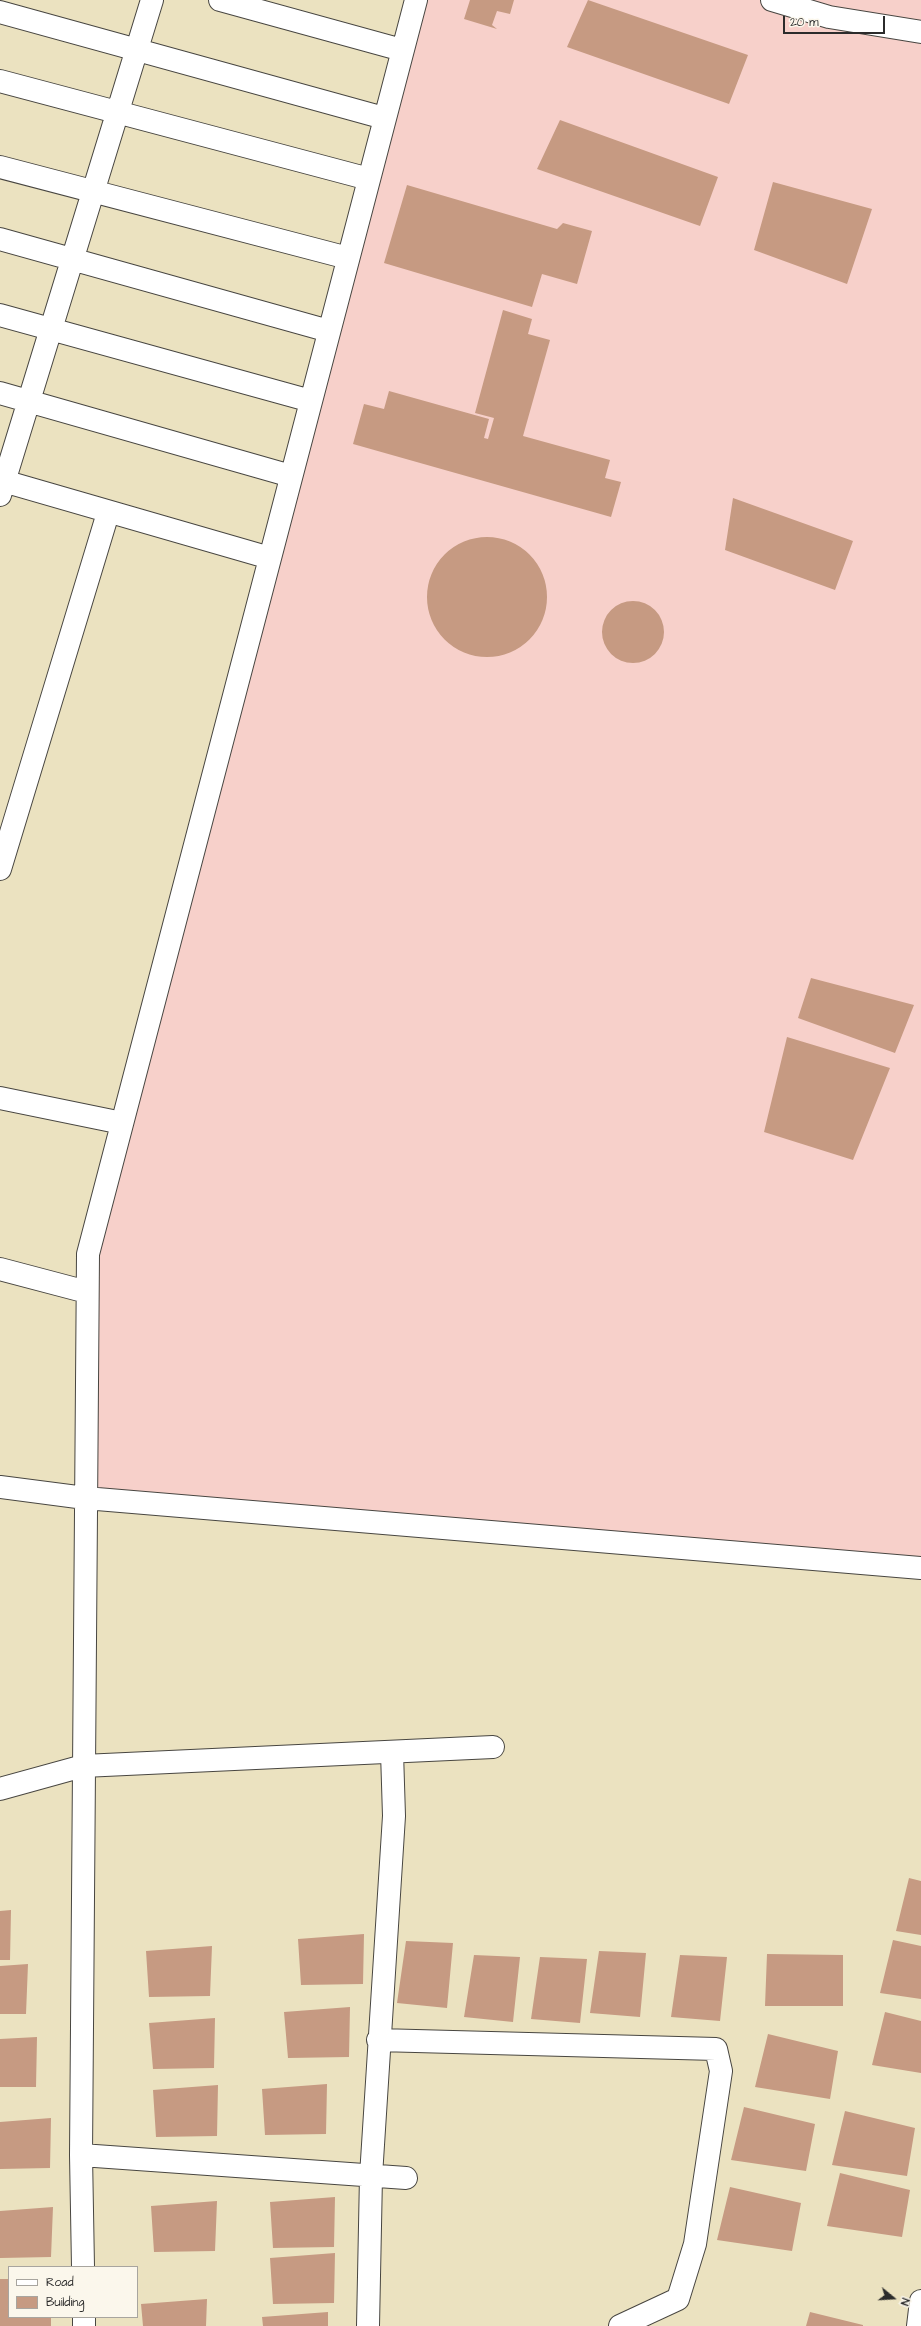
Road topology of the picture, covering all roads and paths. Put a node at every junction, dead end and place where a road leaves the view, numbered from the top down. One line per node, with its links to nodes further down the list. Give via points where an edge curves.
1 (152, 0): 7 (street)
2 (220, 0): 8 (street)
3 (416, 0): 8 (street)
4 (772, 0): 6 (street, via 829,17)
5 (0, 12): 7 (street)
6 (921, 32)
7 (136, 49): 10 (street); 11 (street)
8 (402, 50): 11 (street)
9 (0, 81): 10 (street)
10 (117, 112): 13 (street); 14 (street)
11 (384, 118): 13 (street)
12 (0, 167): 14 (street)
13 (369, 179): 16 (street)
14 (93, 192): 16 (street); 17 (street)
15 (0, 239): 17 (street)
16 (348, 258): 20 (street)
17 (72, 259): 19 (street); 20 (street)
18 (0, 314): 19 (street)
19 (51, 329): 22 (street); 23 (street)
20 (329, 331): 23 (street)
21 (0, 393): 22 (street)
22 (29, 401): 24 (street); 25 (street)
23 (311, 401): 24 (street)
24 (291, 476): 27 (street)
25 (2, 486): 26 (street)
26 (108, 513): 27 (street); 28 (street)
27 (270, 558): 30 (street)
28 (0, 869)
29 (0, 1098): 30 (street)
30 (122, 1123): 32 (street, via 88,1254)
31 (0, 1269): 32 (street)
32 (88, 1292): 34 (street)
33 (0, 1487): 34 (street)
34 (85, 1498): 35 (street); 38 (street)
35 (921, 1568)
36 (493, 1747): 37 (street)
37 (392, 1752): 38 (street); 40 (street, via 394,1816)
38 (83, 1766): 39 (street); 41 (street)
39 (0, 1789)
40 (378, 2040): 42 (street); 47 (street, via 716,2049 721,2072 695,2244 678,2299)
41 (81, 2155): 42 (street); 44 (street)
42 (371, 2176): 43 (street); 46 (street)
43 (406, 2178)
44 (83, 2266)
45 (921, 2301): 48 (street)
46 (368, 2326)
47 (620, 2326)
48 (918, 2326)

